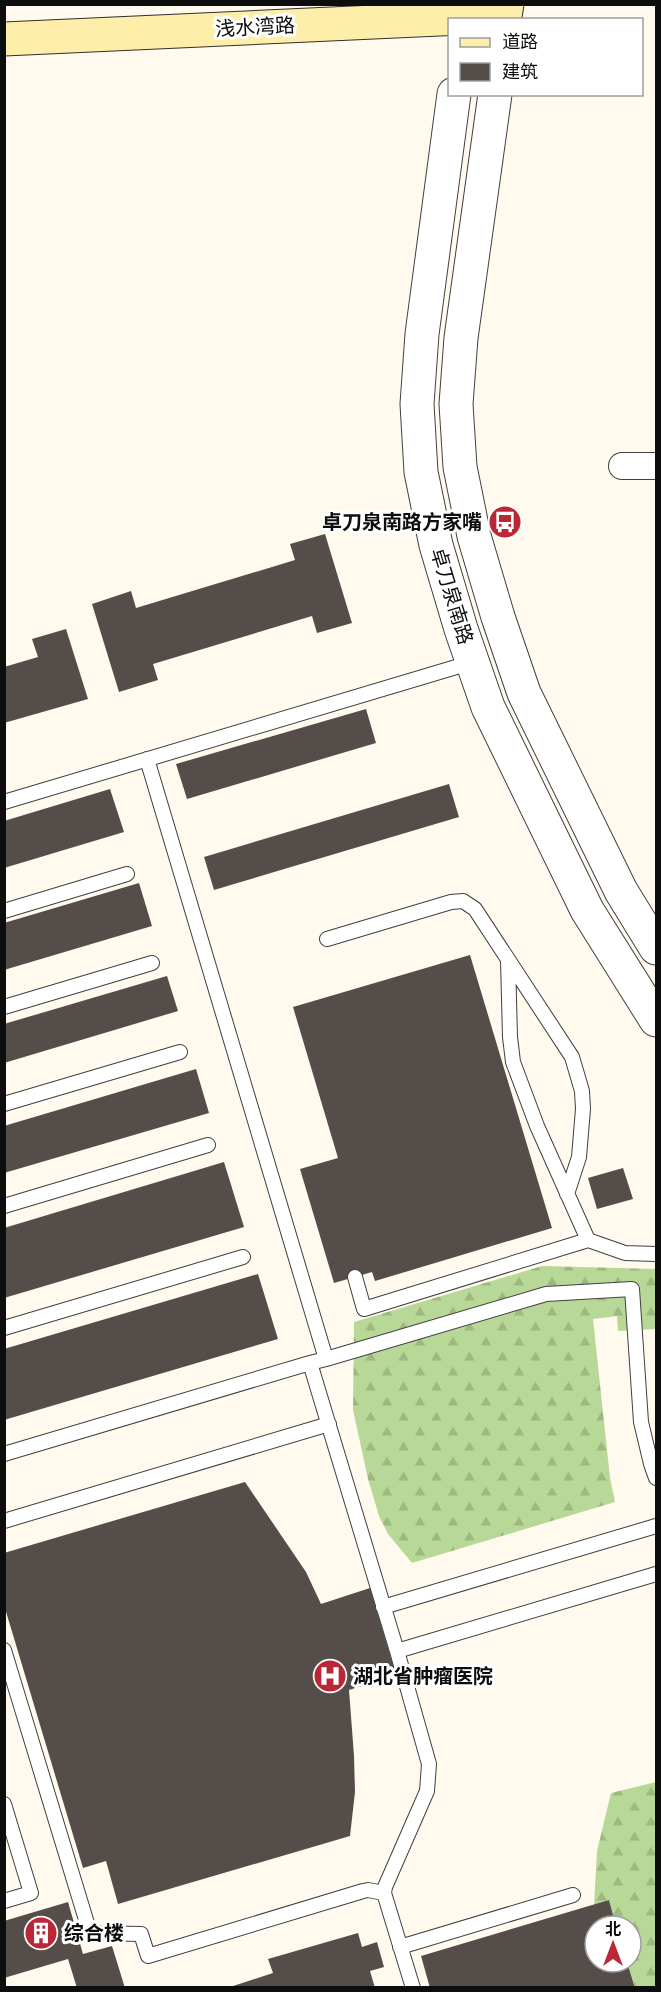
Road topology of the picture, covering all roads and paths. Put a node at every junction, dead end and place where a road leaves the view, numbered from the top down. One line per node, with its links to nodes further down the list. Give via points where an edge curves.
1 (506, 13): 2 (main road, 浅水湾路)
2 (465, 14): 3 (main road, 浅水湾路)
3 (4, 39)
4 (454, 96): 8 (street, 卓刀泉南路, via 422,334 417,404 421,472 436,545)
5 (495, 96): 14 (street, 卓刀泉南路, via 461,338 456,404 460,467 474,536 524,693 621,891)
6 (622, 466): 7 (street)
7 (657, 466)
8 (473, 662): 9 (lane); 18 (street, 卓刀泉南路, via 488,707 587,910)
9 (147, 759): 10 (lane); 29 (lane)
10 (4, 801)
11 (127, 874): 12 (lane)
12 (4, 911)
13 (327, 939): 15 (lane, via 463,901 474,909)
14 (657, 948)
15 (508, 960): 22 (lane, via 513,1062); 22 (lane, via 572,1057 582,1091 583,1133)
16 (152, 963): 17 (lane)
17 (4, 1007)
18 (657, 1020)
19 (180, 1052): 20 (lane)
20 (4, 1104)
21 (208, 1145): 23 (lane)
22 (567, 1194): 24 (lane)
23 (4, 1206)
24 (588, 1240): 25 (lane, via 625,1253); 27 (lane, via 364,1309)
25 (657, 1254)
26 (243, 1257): 28 (lane)
27 (355, 1276)
28 (4, 1328)
29 (326, 1359): 30 (lane); 33 (lane, via 546,1294 632,1289 641,1422)
30 (310, 1363): 31 (lane); 32 (lane)
31 (329, 1424): 34 (lane); 37 (lane)
32 (4, 1454)
33 (657, 1478)
34 (4, 1521)
35 (657, 1526): 37 (lane)
36 (657, 1574): 39 (lane)
37 (384, 1606): 39 (lane)
38 (4, 1650): 41 (lane, via 90,1933 141,1934 148,1956 363,1891)
39 (397, 1651): 41 (lane, via 429,1764 429,1777 427,1791)
40 (4, 1804): 43 (lane, via 31,1893)
41 (384, 1893): 44 (lane)
42 (573, 1895): 44 (lane)
43 (4, 1901)
44 (400, 1947): 45 (lane)
45 (413, 1988)

